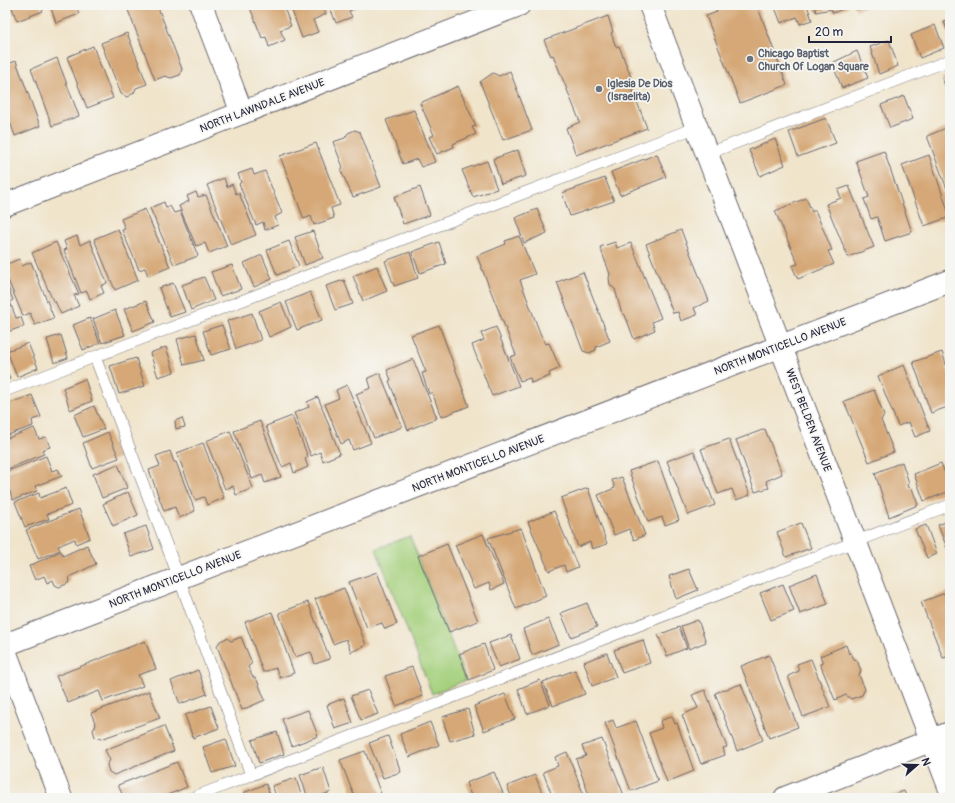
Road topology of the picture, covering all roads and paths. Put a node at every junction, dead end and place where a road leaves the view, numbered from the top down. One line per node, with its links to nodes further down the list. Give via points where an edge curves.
1 (201, 5): 5 (street)
2 (519, 5): 5 (street, NORTH LAWNDALE AVENUE)
3 (650, 5): 6 (street, WEST BELDEN AVENUE)
4 (950, 60): 7 (lane)
5 (242, 113): 8 (street, NORTH LAWNDALE AVENUE)
6 (697, 127): 7 (street, WEST BELDEN AVENUE); 11 (lane)
7 (707, 154): 10 (street, WEST BELDEN AVENUE)
8 (5, 205)
9 (950, 281): 10 (street, NORTH MONTICELLO AVENUE)
10 (780, 346): 14 (street, WEST BELDEN AVENUE); 15 (street, NORTH MONTICELLO AVENUE)
11 (95, 357): 12 (lane); 15 (lane)
12 (5, 392)
13 (950, 505): 14 (lane)
14 (855, 542): 18 (street, WEST BELDEN AVENUE); 19 (lane)
15 (179, 578): 16 (street, NORTH MONTICELLO AVENUE); 19 (lane)
16 (5, 645)
17 (5, 651): 21 (street)
18 (941, 737): 20 (street, WEST BELDEN AVENUE); 23 (street)
19 (251, 775): 22 (lane)
20 (950, 790)
21 (61, 798)
22 (192, 798)
23 (784, 798)

